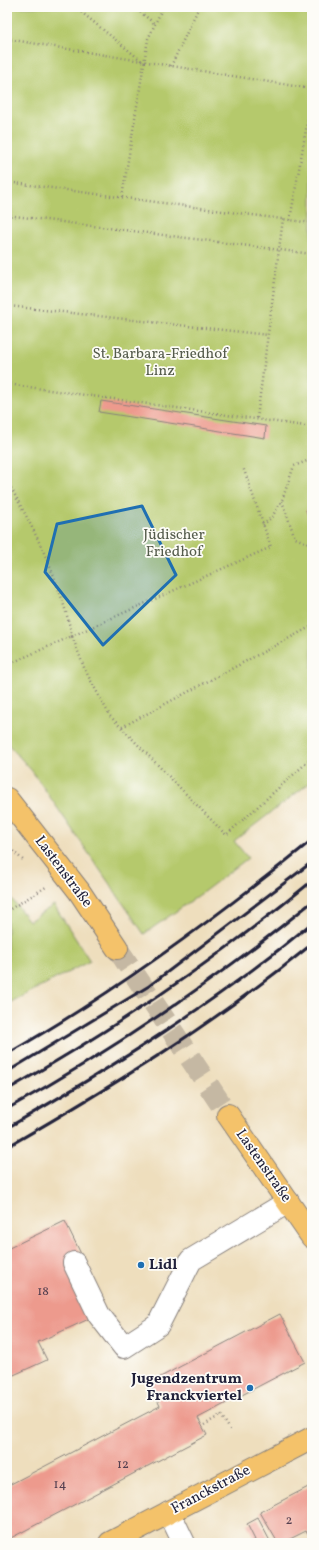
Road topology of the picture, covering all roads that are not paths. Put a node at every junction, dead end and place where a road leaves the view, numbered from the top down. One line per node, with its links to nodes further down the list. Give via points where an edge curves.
1 (7, 799): 2 (main road, Lastenstraße, via 78,890)
2 (117, 948)
3 (228, 1115): 4 (main road, Lastenstraße)
4 (288, 1202): 5 (main road, Lastenstraße); 6 (lane, via 191,1260 158,1325 124,1347 99,1315)
5 (312, 1236)
6 (74, 1263)
7 (312, 1438): 8 (main road, Franckstraße)
8 (169, 1512): 9 (main road, Franckstraße); 10 (lane)
9 (110, 1543)
10 (184, 1543)

